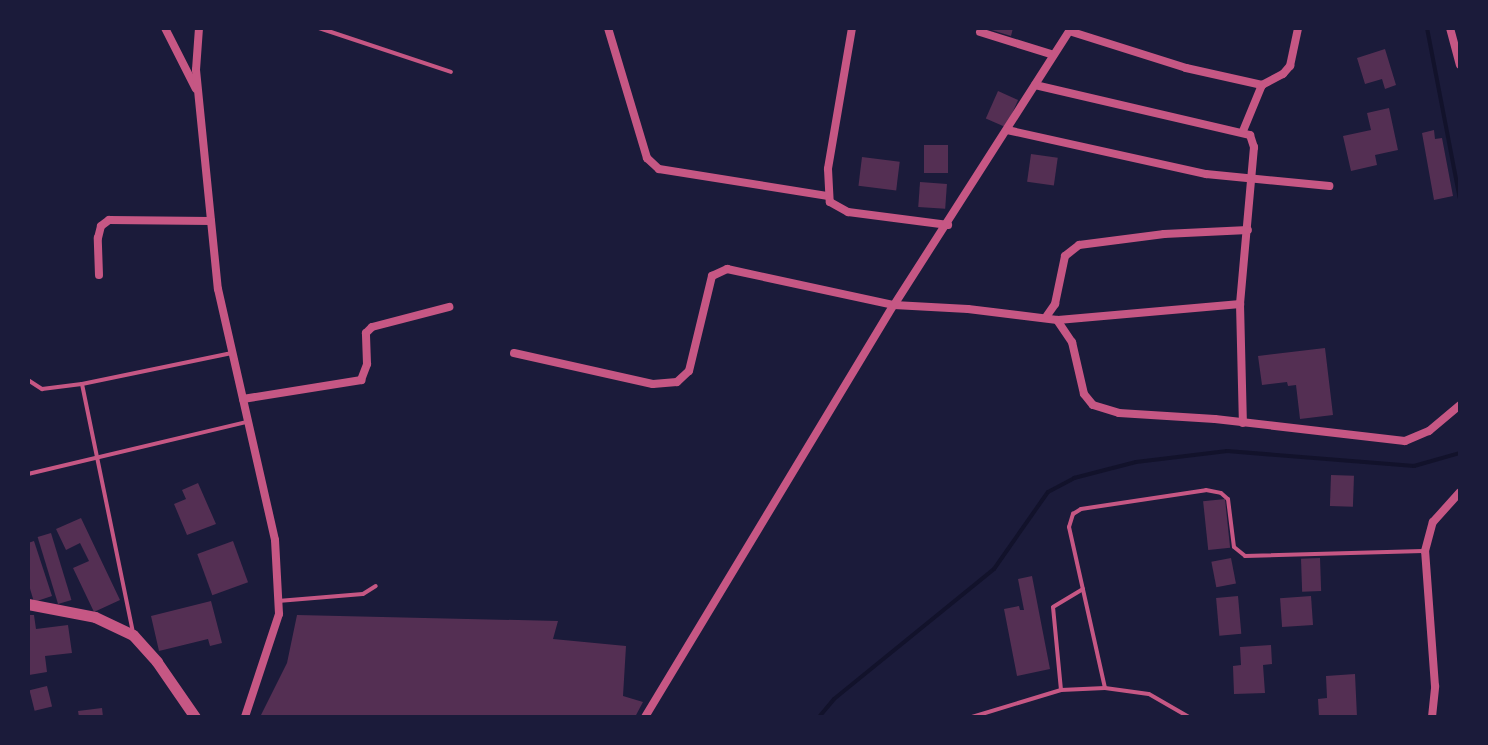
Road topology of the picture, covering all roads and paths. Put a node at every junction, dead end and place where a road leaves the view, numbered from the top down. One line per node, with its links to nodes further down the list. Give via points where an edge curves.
1 (165, 28): 15 (street)
2 (199, 28): 15 (street)
3 (319, 28): 12 (lane)
4 (608, 28): 20 (street, via 647,158 659,169)
5 (852, 28): 20 (street)
6 (1298, 28): 14 (street, via 1290,66)
7 (1450, 28): 11 (street)
8 (1070, 30): 10 (street); 14 (street, via 1172,64)
9 (980, 32): 10 (street)
10 (1054, 55): 13 (street)
11 (1460, 65)
12 (451, 72)
13 (1035, 85): 16 (street); 17 (street)
14 (1262, 85): 17 (street)
15 (198, 93): 21 (street)
16 (1007, 130): 18 (street); 22 (street)
17 (1243, 131): 18 (street, via 1254,147)
18 (1249, 179): 19 (street); 23 (street)
19 (1329, 186)
20 (827, 196): 22 (street, via 836,208 848,212)
21 (211, 221): 24 (street, via 109,220 98,238); 30 (street)
22 (948, 225): 26 (street)
23 (1248, 230): 25 (street); 28 (street, via 1079,245 1065,256 1057,297)
24 (99, 275)
25 (1240, 304): 29 (street); 37 (street)
26 (894, 305): 28 (street); 31 (street, via 721,270 710,283 689,371 677,382 653,384); 52 (street)
27 (449, 307): 34 (street, via 372,327 366,333 367,364 361,380)
28 (1046, 317): 29 (street)
29 (1057, 320): 37 (street, via 1069,333 1078,378 1093,405 1135,415)
30 (232, 353): 33 (lane); 34 (street)
31 (514, 353)
32 (29, 384): 33 (lane, via 42,389)
33 (82, 384): 38 (lane)
34 (243, 399): 36 (street)
35 (1460, 405): 37 (street, via 1429,431 1405,441)
36 (249, 421): 38 (lane); 44 (street, via 275,540)
37 (1243, 423)
38 (97, 458): 39 (lane); 46 (lane)
39 (28, 474)
40 (1460, 492): 41 (street, via 1433,522)
41 (1425, 551): 43 (lane, via 1245,556 1234,547 1228,499 1206,490 1073,514 1069,527); 55 (street, via 1435,686)
42 (376, 586): 44 (lane, via 363,594)
43 (1083, 589): 47 (lane); 48 (lane, via 1053,607)
44 (278, 601): 51 (street, via 272,643)
45 (28, 604): 46 (street, via 95,617)
46 (133, 635): 49 (street, via 157,662)
47 (1105, 688): 48 (lane); 54 (lane, via 1149,694)
48 (1061, 690): 53 (lane)
49 (184, 712): 50 (street)
50 (195, 717)
51 (245, 717)
52 (645, 717)
53 (972, 717)
54 (1189, 717)
55 (1432, 717)

